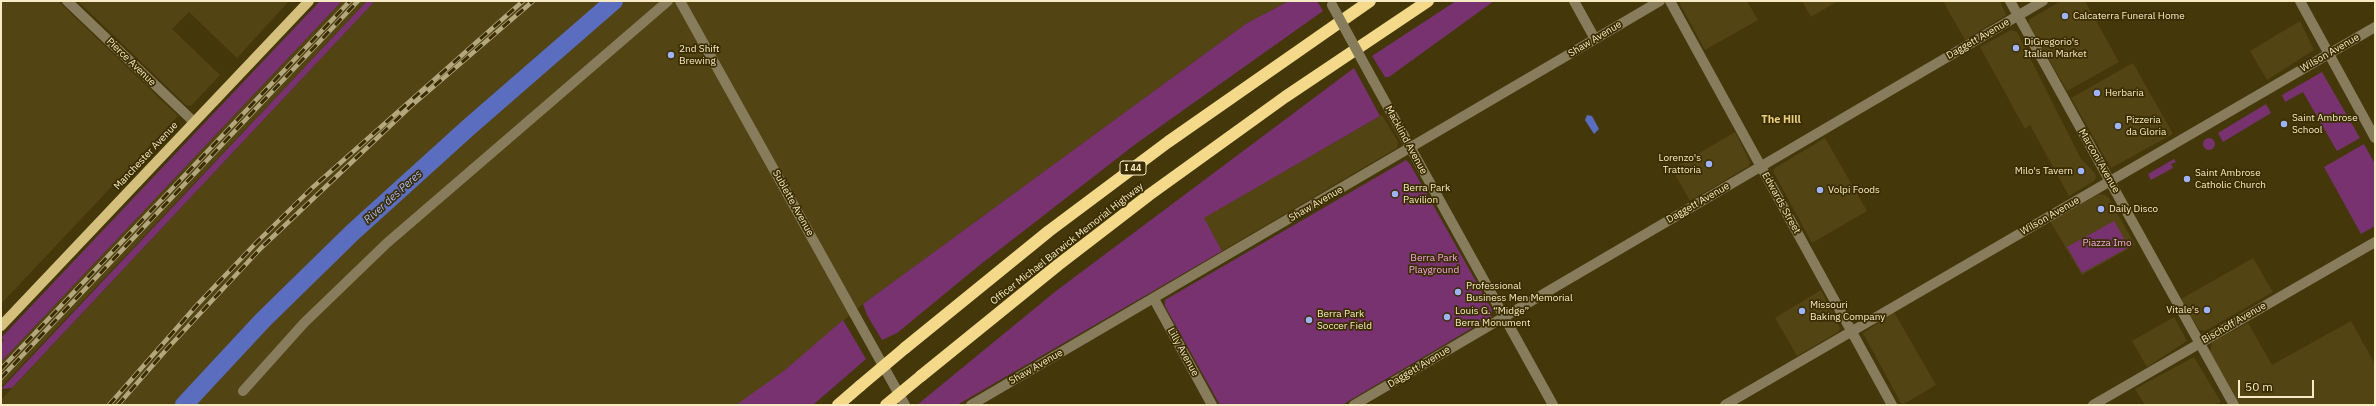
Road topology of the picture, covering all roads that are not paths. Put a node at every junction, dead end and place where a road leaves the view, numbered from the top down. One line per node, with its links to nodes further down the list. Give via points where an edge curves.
1 (67, 1): 18 (street, Pierce Avenue)
2 (309, 1): 18 (main road, Manchester Avenue)
3 (668, 1): 29 (street, via 387,243 304,323)
4 (680, 1): 32 (street, Sublette Avenue)
5 (1370, 1): 30 (highway, Officer Michael Barwick Memorial Highway / I 44, bridge, via 1168,142 1050,231)
6 (1428, 1): 31 (highway, Officer Michael Barwick Memorial Highway, bridge, via 1285,97 1149,195 1058,265)
7 (1574, 1): 16 (street)
8 (1660, 1): 16 (street, Shaw Avenue)
9 (1670, 1): 21 (street, Edwards Street)
10 (2010, 1): 14 (street, Marconi Avenue)
11 (2043, 1): 14 (street, Daggett Avenue)
12 (2300, 1): 17 (street)
13 (1331, 3): 20 (street, Macklind Avenue, bridge)
14 (2018, 16): 21 (street, Daggett Avenue); 22 (street, Marconi Avenue)
15 (2375, 27): 17 (street, Wilson Avenue)
16 (1595, 39): 20 (street, Shaw Avenue)
17 (2328, 53): 19 (street); 22 (street, Wilson Avenue)
18 (194, 122): 26 (main road, Manchester Avenue)
19 (2375, 138)
20 (1411, 148): 24 (street, Shaw Avenue); 25 (street, Macklind Avenue)
21 (1761, 166): 25 (street, Daggett Avenue); 27 (street, Edwards Street)
22 (2110, 181): 27 (street, Wilson Avenue); 28 (street, Marconi Avenue)
23 (2375, 242): 28 (street, Bischoff Avenue)
24 (1154, 299): 33 (street, Shaw Avenue); 34 (street, Lilly Avenue)
25 (1504, 316): 35 (street, Daggett Avenue); 36 (street, Macklind Avenue)
26 (1, 326)
27 (1851, 332): 37 (street, Wilson Avenue); 38 (street, Edwards Street)
28 (2200, 343): 39 (street, Bischoff Avenue); 40 (street, Marconi Avenue)
29 (243, 391)
30 (838, 405)
31 (886, 405)
32 (905, 405)
33 (970, 405)
34 (1212, 405)
35 (1354, 405)
36 (1553, 405)
37 (1725, 405)
38 (1892, 405)
39 (2094, 405)
40 (2234, 405)

